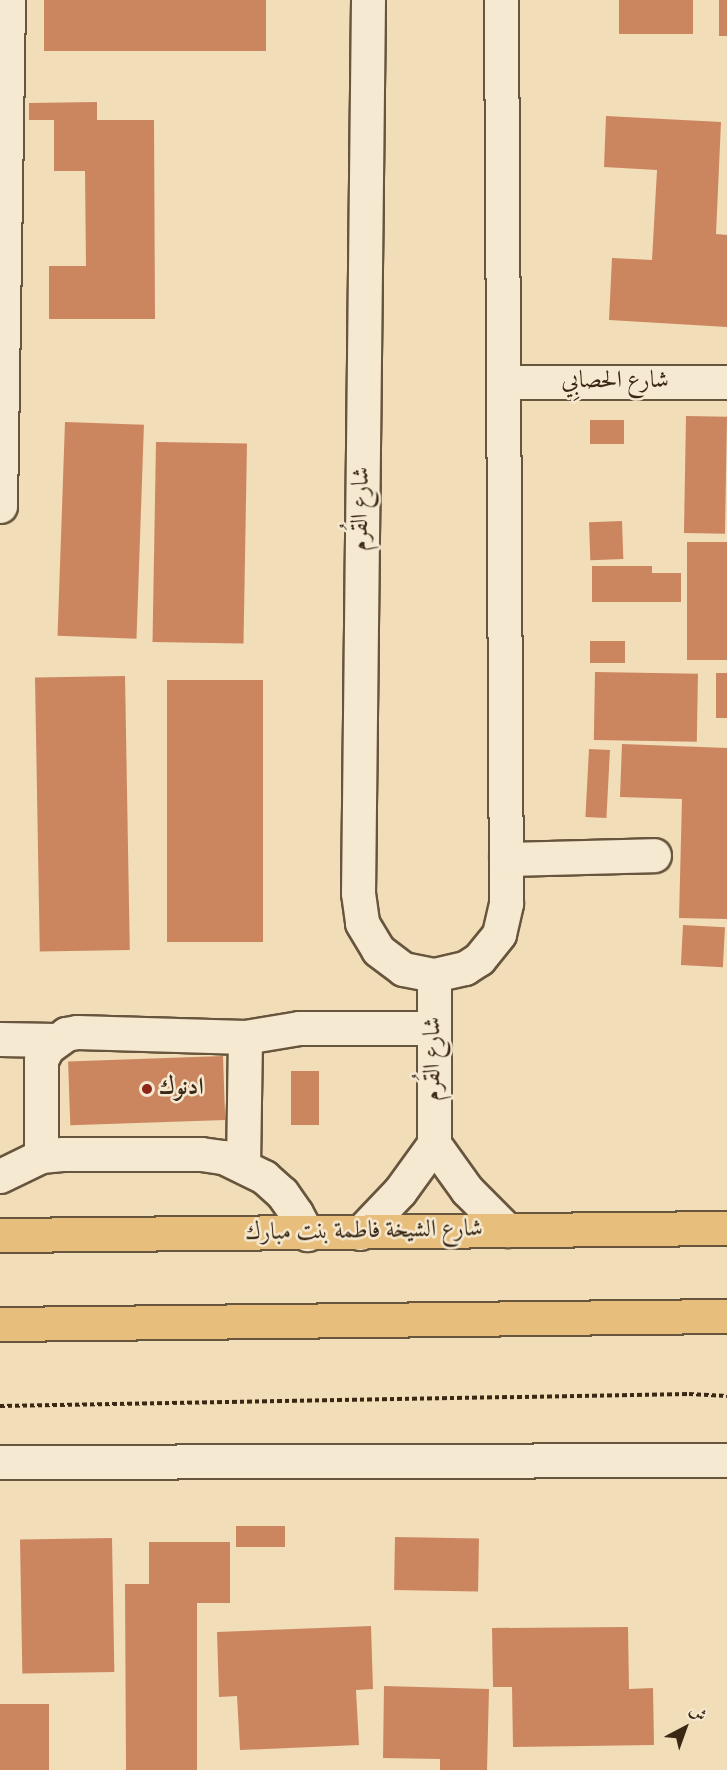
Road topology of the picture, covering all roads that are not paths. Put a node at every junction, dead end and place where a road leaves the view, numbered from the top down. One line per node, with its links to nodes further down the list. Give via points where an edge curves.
1 (8, 0): 4 (street)
2 (368, 0): 11 (street, شارع القُرم, via 358,900 362,923 378,950 403,969)
3 (501, 0): 6 (street, شارع القُرم)
4 (3, 95): 5 (street)
5 (1, 378): 8 (street)
6 (503, 382): 7 (street, شارع الحصابِي); 10 (street, شارع القُرم)
7 (727, 382)
8 (0, 506)
9 (654, 855): 10 (street)
10 (506, 859): 11 (street, شارع القُرم, via 506,903 499,934 479,959 465,968)
11 (434, 975): 12 (street, شارع القُرم)
12 (434, 1029): 13 (street, via 299,1028); 16 (street, شارع القُرم)
13 (245, 1037): 15 (street, via 77,1032); 18 (street)
14 (0, 1039): 15 (street)
15 (55, 1040): 17 (street, via 41,1060)
16 (434, 1143): 21 (street, via 467,1190); 22 (street, via 400,1191)
17 (41, 1156): 18 (street, via 201,1154); 19 (street)
18 (243, 1165): 23 (street, via 282,1193)
19 (0, 1176)
20 (727, 1228): 21 (main road, شارع الشيخة فاطمة بنت مبارك)
21 (507, 1230): 22 (main road, شارع الشيخة فاطمة بنت مبارك)
22 (360, 1233): 23 (main road, شارع الشيخة فاطمة بنت مبارك)
23 (307, 1234): 24 (main road, شارع الشيخة فاطمة بنت مبارك)
24 (0, 1235)
25 (727, 1316): 26 (main road)
26 (0, 1324)
27 (727, 1460): 28 (street)
28 (0, 1462)

